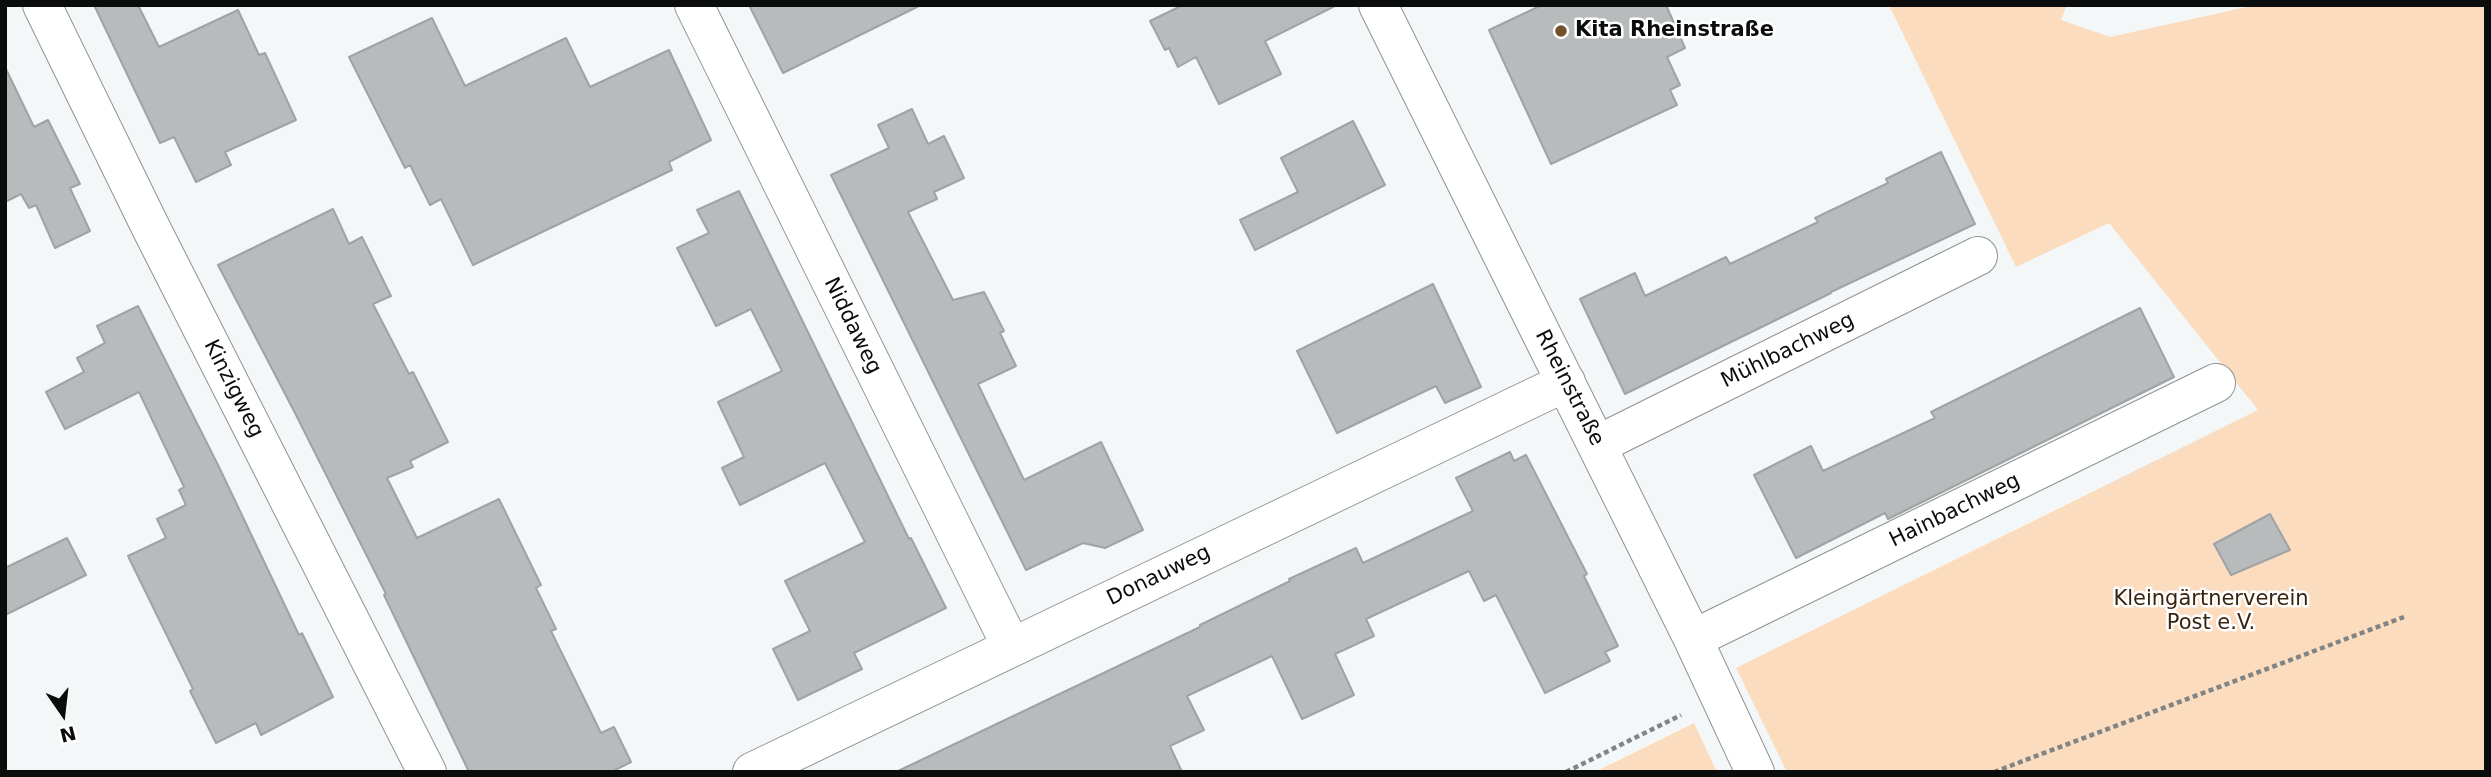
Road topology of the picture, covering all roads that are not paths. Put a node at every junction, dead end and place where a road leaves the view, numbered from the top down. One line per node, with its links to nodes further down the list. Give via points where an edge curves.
1 (42, 5): 10 (street, Kinzigweg)
2 (694, 5): 9 (street, Niddaweg)
3 (1378, 5): 5 (street, Rheinstraße)
4 (1978, 256): 7 (street, Mühlbachweg)
5 (1566, 382): 7 (street, Rheinstraße); 9 (street, Donauweg)
6 (2217, 383): 8 (street, Hainbachweg)
7 (1598, 445): 8 (street, Rheinstraße)
8 (1693, 639): 12 (street, Rheinstraße)
9 (1011, 646): 11 (street, Donauweg)
10 (428, 772)
11 (752, 772)
12 (1755, 772)

